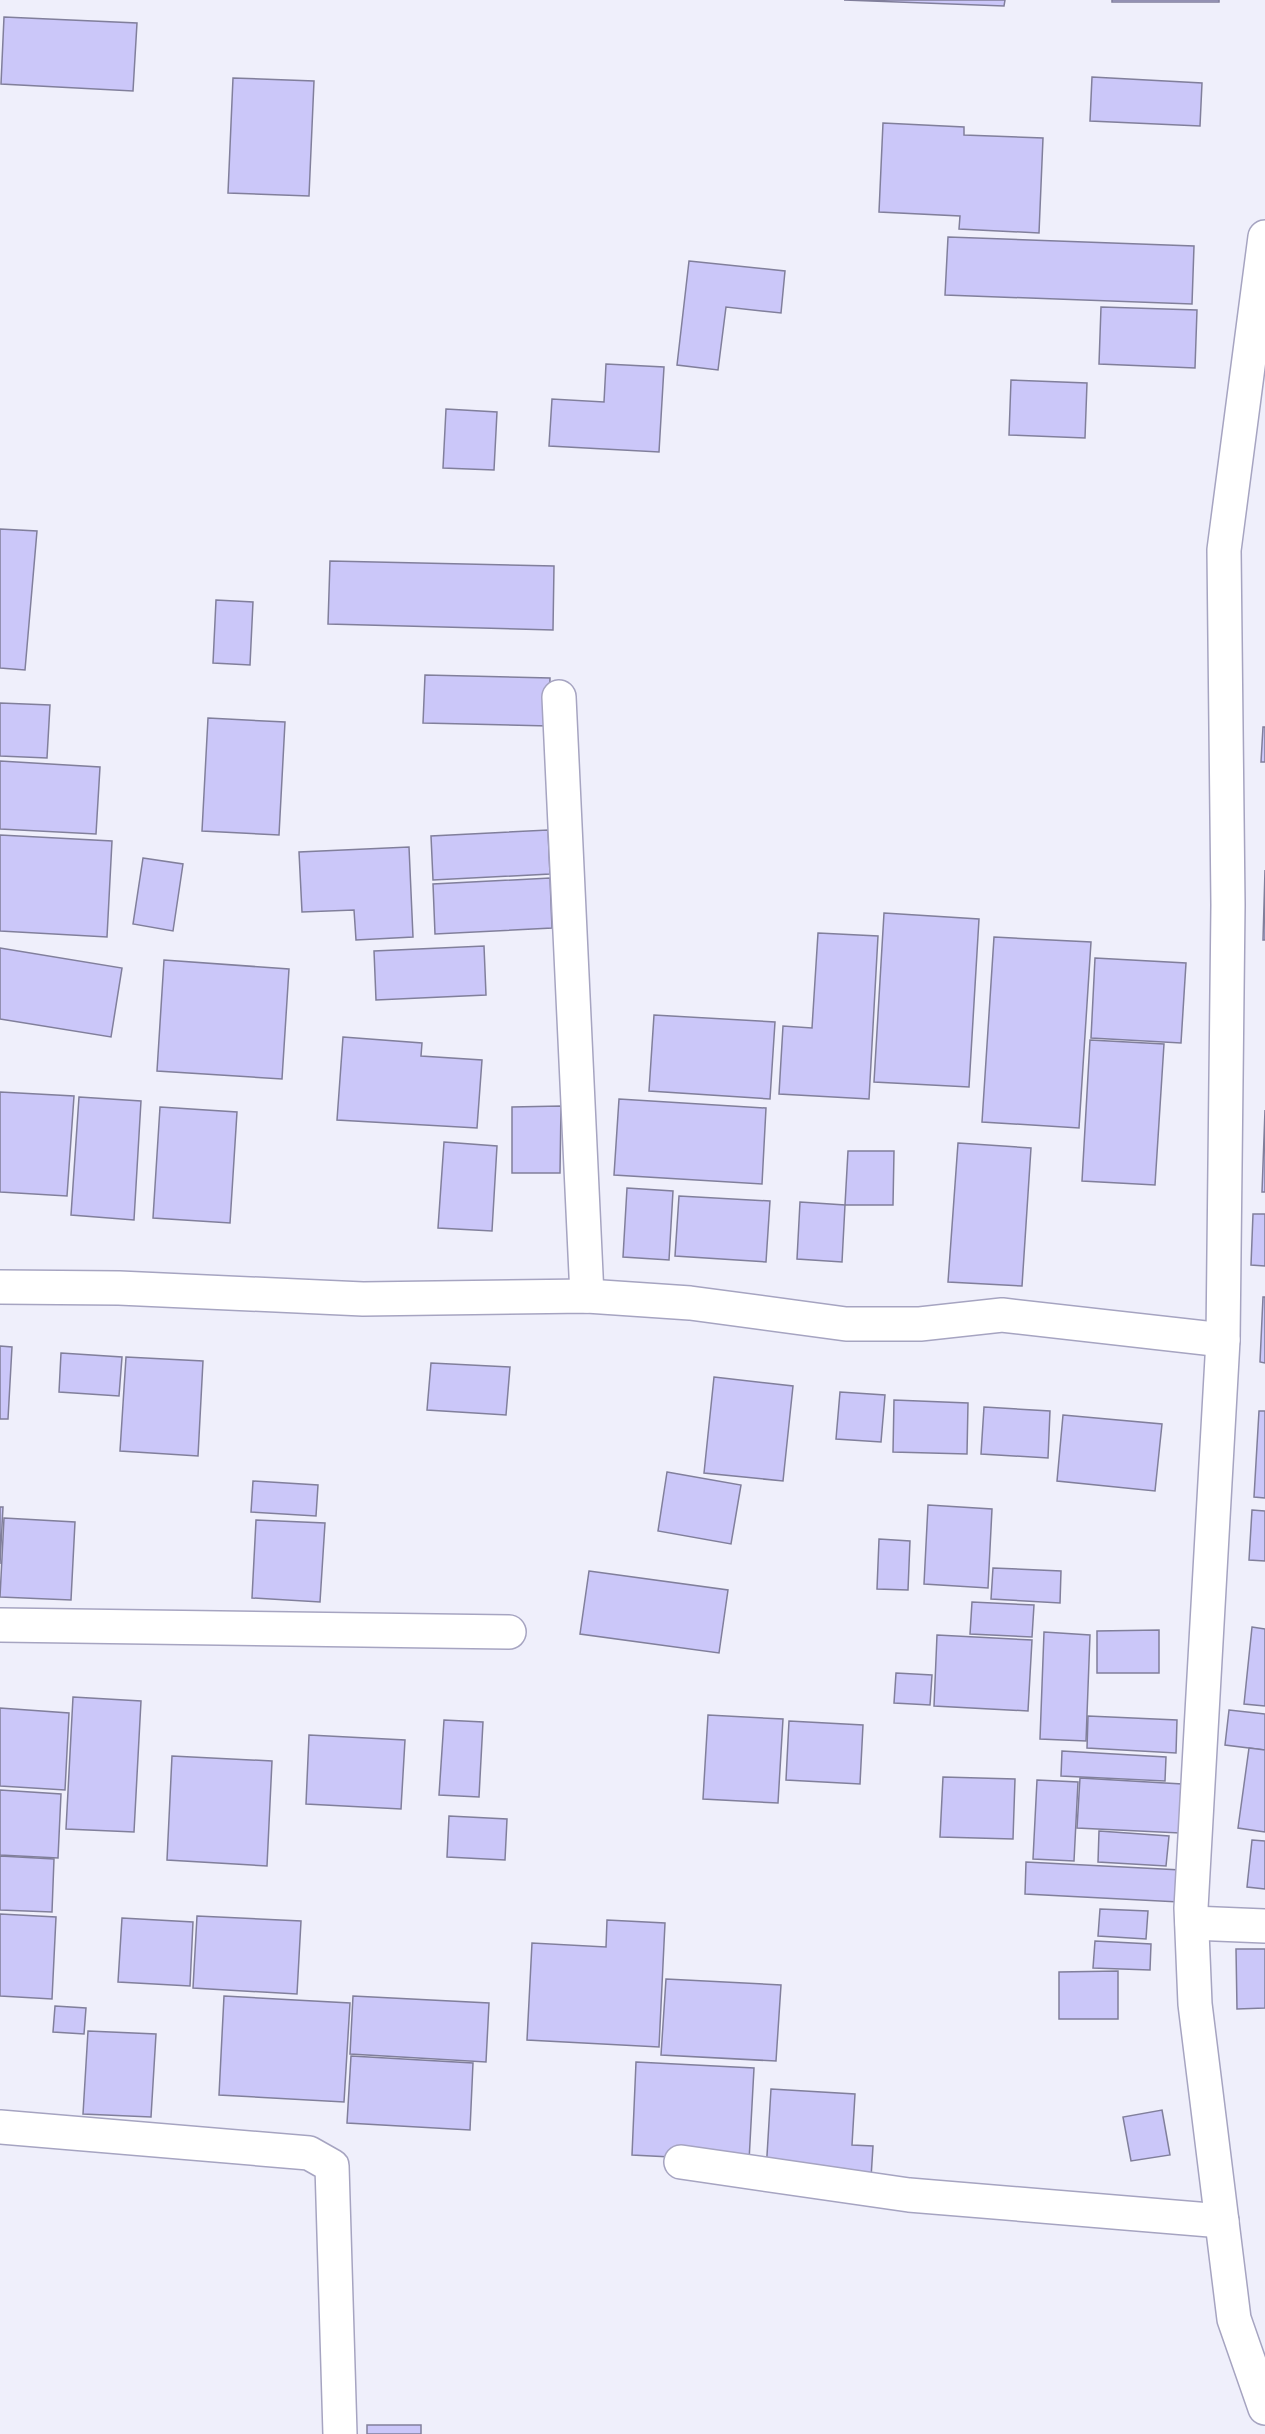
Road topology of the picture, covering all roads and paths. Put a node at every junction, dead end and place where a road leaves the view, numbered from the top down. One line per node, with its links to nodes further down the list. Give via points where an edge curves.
1 (1265, 237): 5 (street, via 1224,550 1228,905)
2 (559, 697): 4 (street)
3 (0, 1287): 4 (street, via 363,1299)
4 (587, 1296): 5 (street, via 690,1303 846,1324 920,1324 1002,1315)
5 (1223, 1340): 8 (street)
6 (0, 1625): 7 (street)
7 (509, 1632)
8 (1192, 1923): 9 (street); 12 (street, via 1195,2004)
9 (1265, 1926)
10 (0, 2127): 14 (street, via 309,2152 332,2166)
11 (681, 2162): 12 (street, via 909,2195)
12 (1222, 2221): 13 (street, via 1234,2319)
13 (1265, 2408)
14 (340, 2434)

